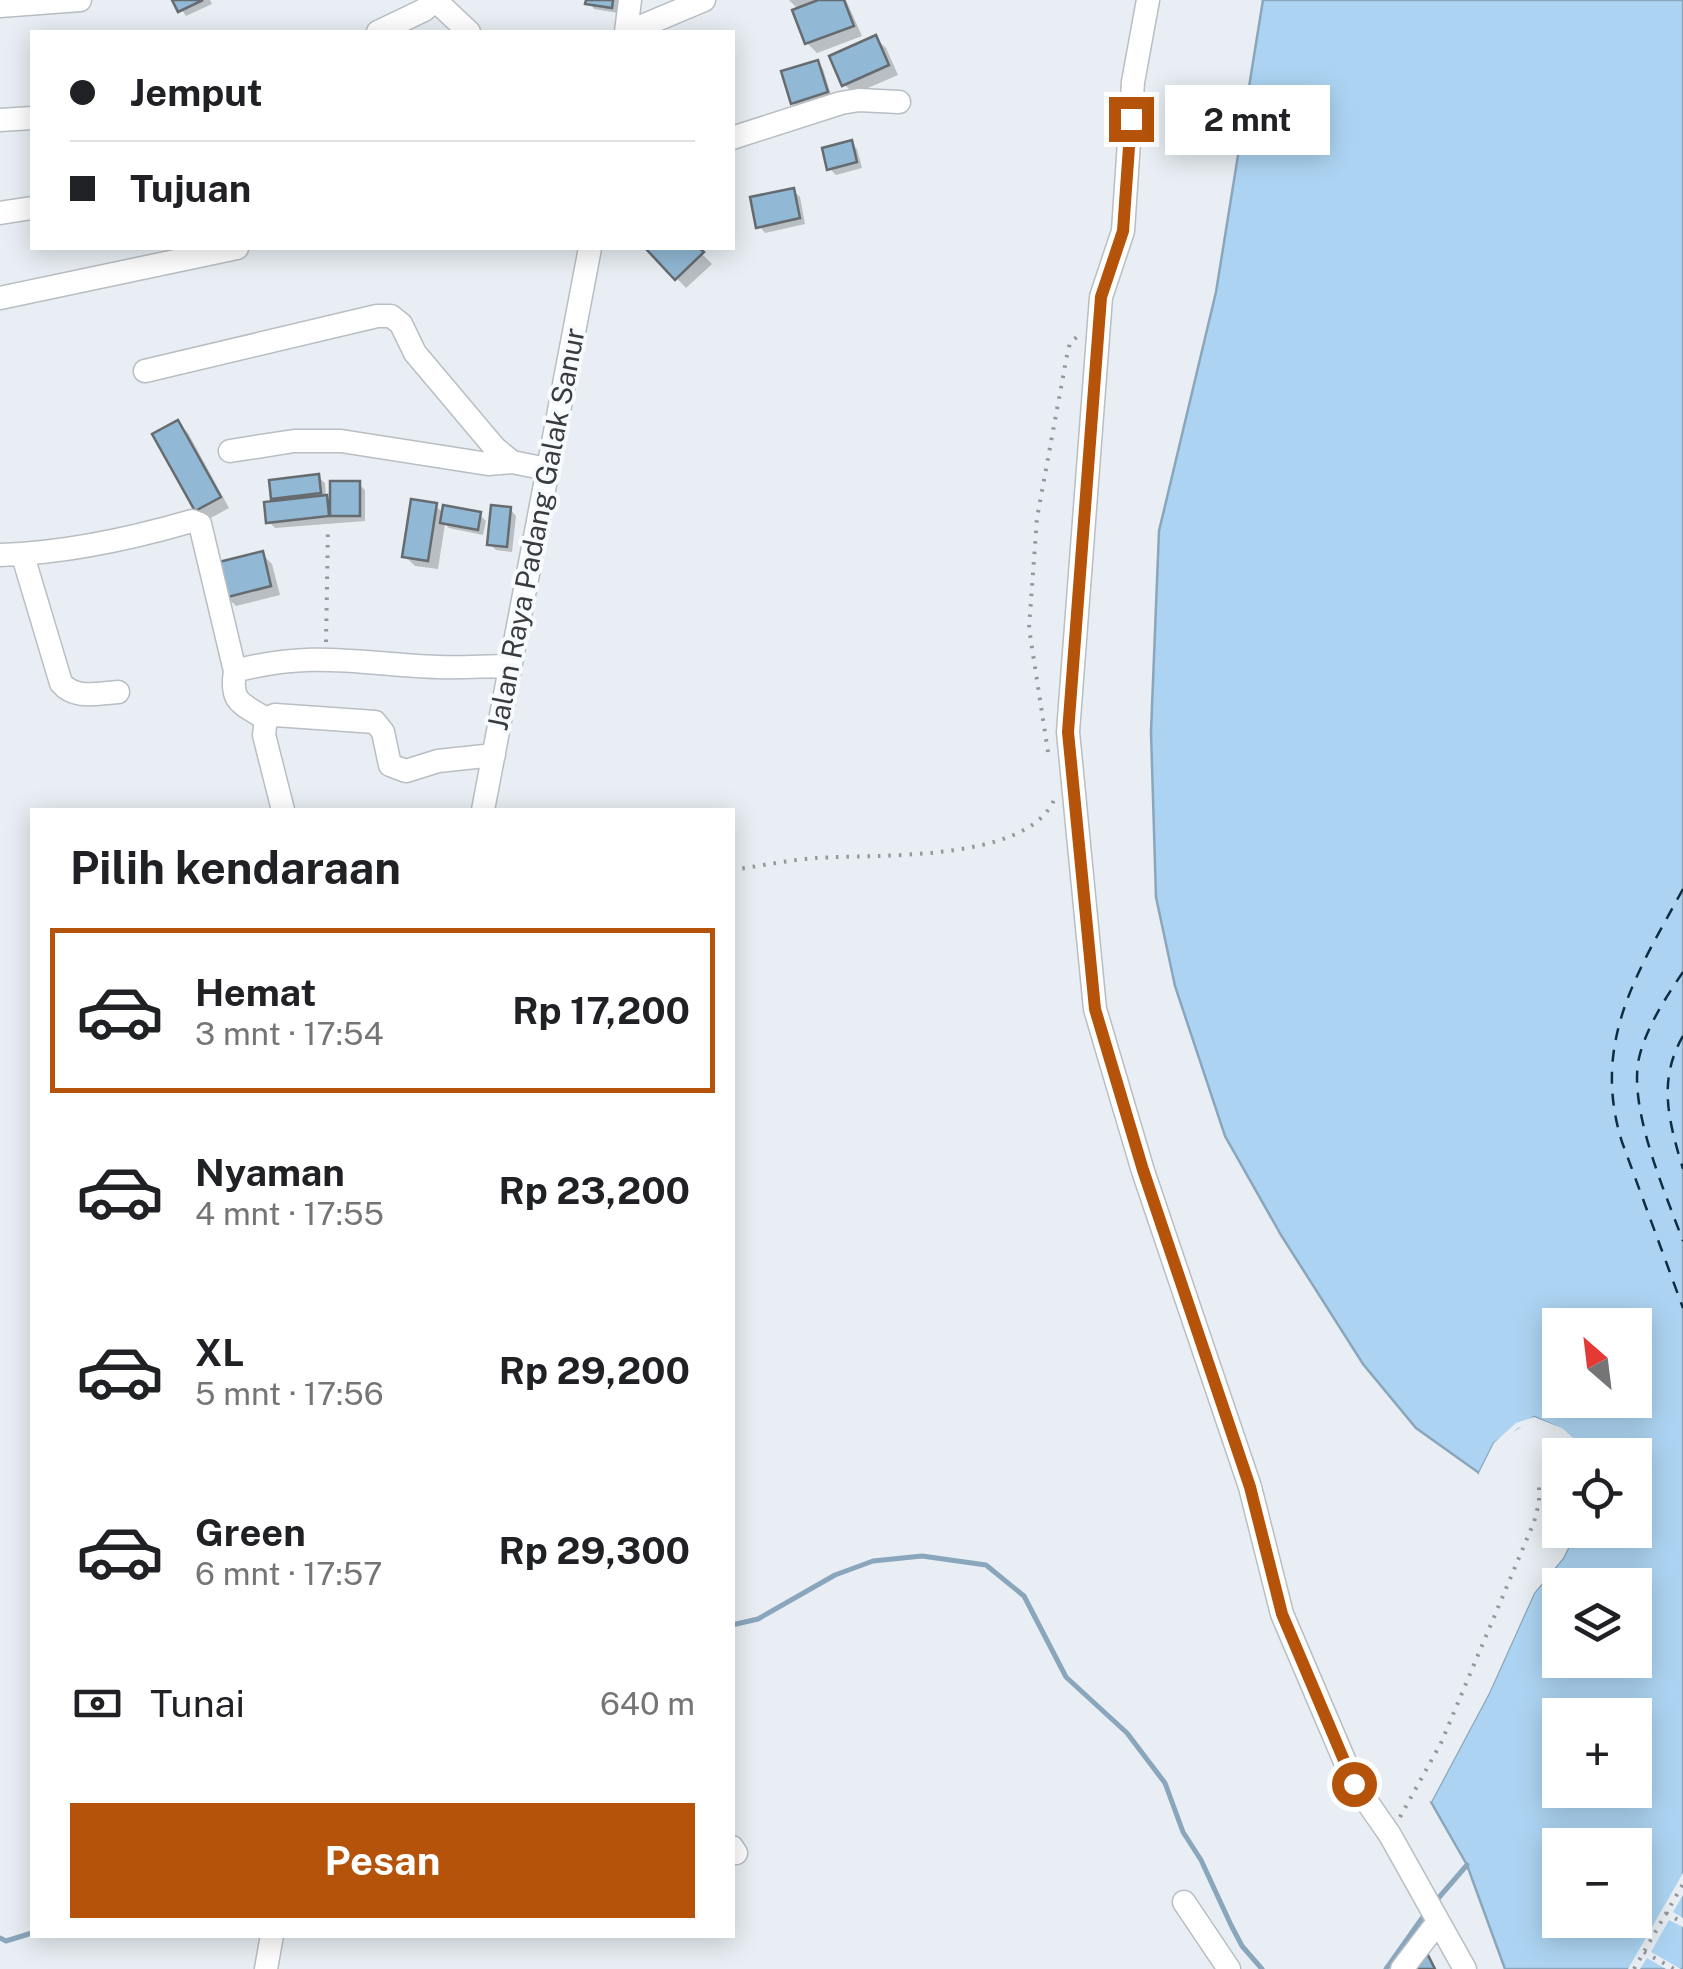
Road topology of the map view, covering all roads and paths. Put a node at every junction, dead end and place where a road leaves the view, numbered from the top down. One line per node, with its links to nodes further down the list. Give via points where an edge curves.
1 (80, 0): 6 (street)
2 (435, 0): 7 (street); 8 (street)
3 (630, 0): 9 (street)
4 (704, 0): 10 (street)
5 (1148, 0): 20 (street, via 1133,82 1123,231)
6 (0, 6)
7 (382, 30)
8 (467, 30)
9 (627, 30)
10 (632, 30)
11 (899, 102): 14 (street, via 841,103)
12 (30, 118): 13 (street)
13 (0, 120)
14 (735, 137)
15 (30, 208): 16 (street)
16 (0, 212)
17 (227, 250): 19 (street)
18 (590, 250): 24 (street, Jalan Raya Padang Galak Sanur)
19 (0, 298)
20 (1101, 306): 33 (path, via 1089,330 1070,343 1037,518 1029,628); 39 (street, via 1068,732 1095,1009 1250,1487 1282,1614 1354,1784)
21 (145, 372): 23 (street, via 390,316 460,408)
22 (230, 451): 23 (street, via 341,440 488,464)
23 (512, 462): 24 (street)
24 (547, 469): 28 (street, Jalan Raya Padang Galak Sanur)
25 (328, 527): 27 (path)
26 (12, 555): 29 (street, via 200,524); 30 (street, via 60,683 76,694)
27 (324, 657): 28 (street, via 439,668); 29 (street)
28 (509, 666): 32 (street, Jalan Raya Padang Galak Sanur)
29 (235, 671): 31 (street, via 236,699)
30 (118, 692)
31 (266, 719): 32 (street, via 296,714 374,722 390,764 406,771); 35 (street, via 264,735)
32 (494, 754): 36 (street, Jalan Raya Padang Galak Sanur)
33 (1050, 764)
34 (1055, 796): 37 (path, via 1026,829 950,852 815,858)
35 (283, 808)
36 (482, 808)
37 (735, 870)
38 (1539, 1481): 39 (path, via 1534,1522 1441,1743)
39 (1390, 1835): 42 (street)
40 (1683, 1884): 43 (path)
41 (1184, 1902): 48 (street)
42 (1432, 1913): 49 (street); 50 (street)
43 (1666, 1913): 44 (path); 46 (path)
44 (1683, 1923)
45 (271, 1938): 47 (street)
46 (1644, 1952): 51 (path); 52 (path)
47 (266, 1969)
48 (1229, 1969)
49 (1402, 1969)
50 (1464, 1969)
51 (1634, 1969)
52 (1674, 1969)

